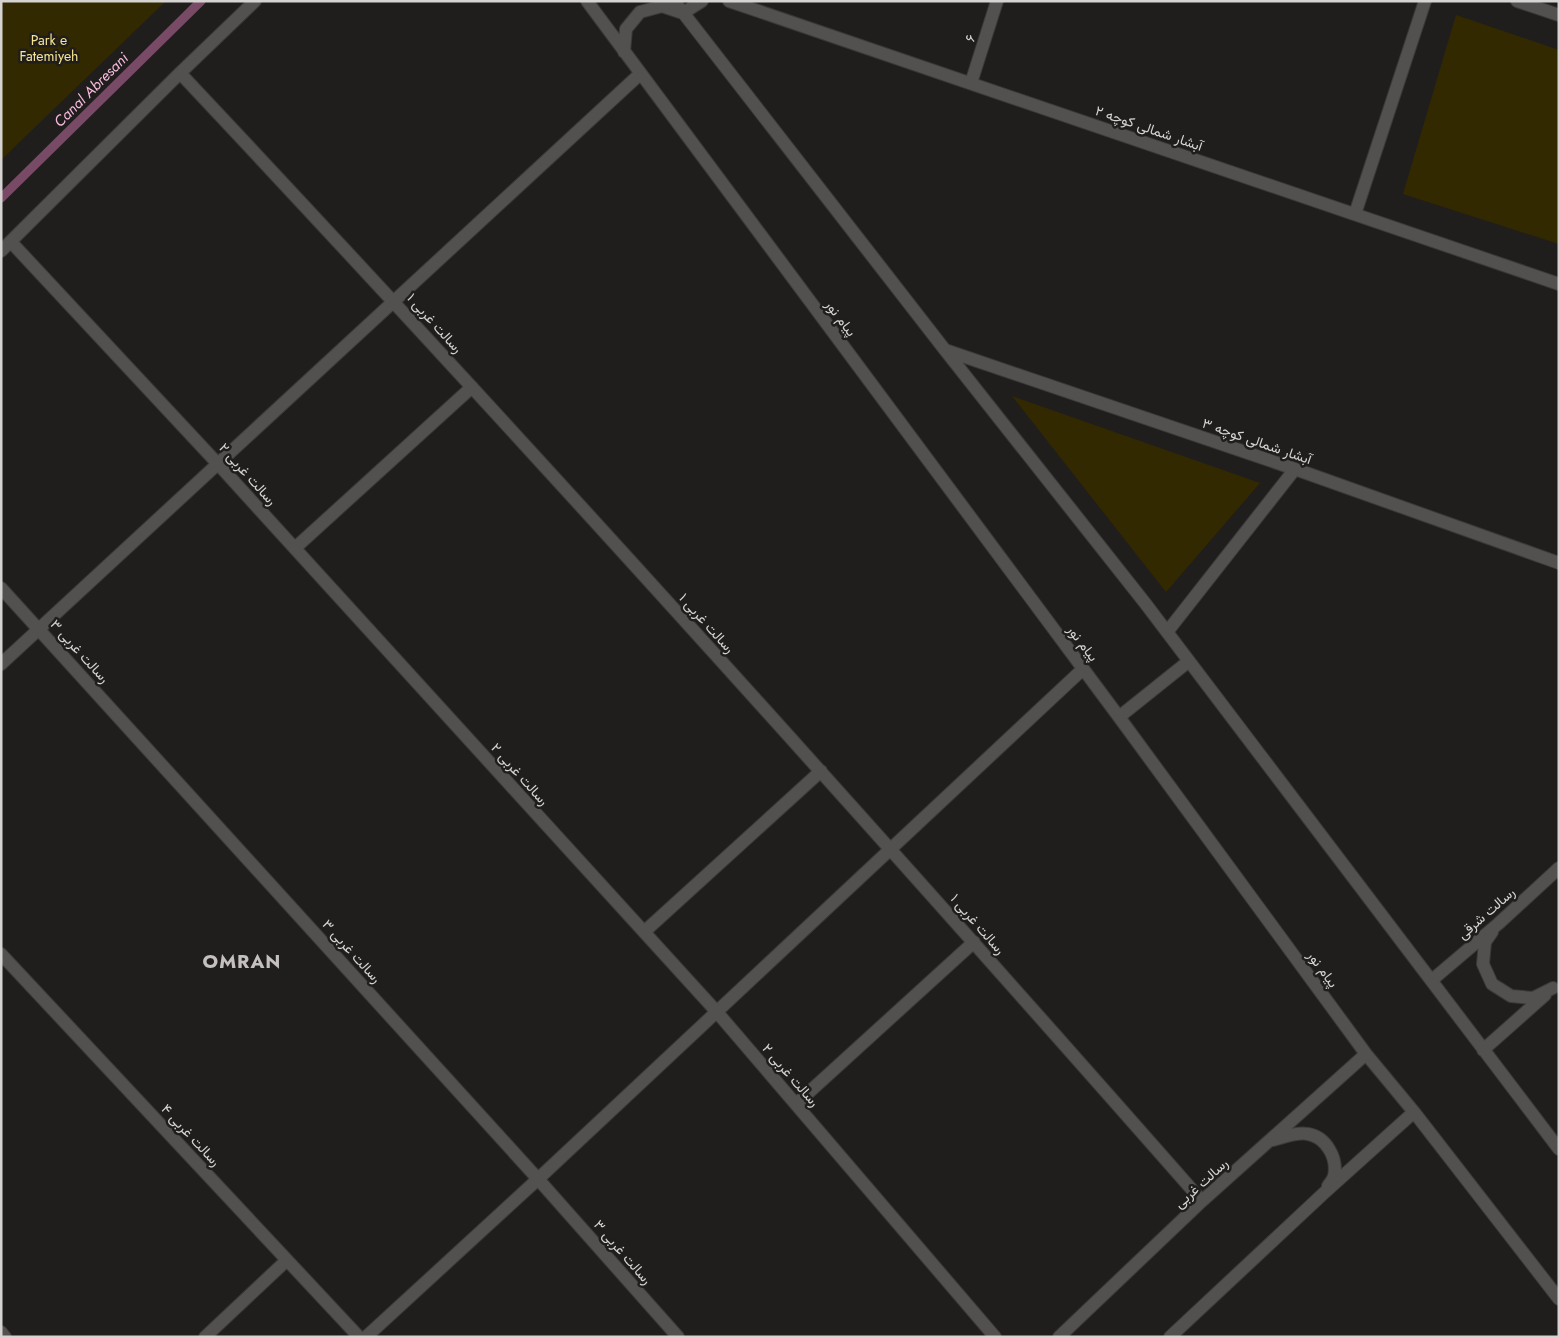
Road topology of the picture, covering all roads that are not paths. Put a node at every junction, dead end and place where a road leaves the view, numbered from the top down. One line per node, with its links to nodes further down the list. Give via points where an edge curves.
1 (255, 1): 12 (street)
2 (587, 1): 11 (street, پیام نور)
3 (674, 1): 9 (street)
4 (702, 1): 9 (street)
5 (729, 1): 14 (street, آبشار شمالی کوچه ۲)
6 (998, 1): 14 (street, ۶)
7 (1425, 1): 15 (street)
8 (1517, 1): 10 (street)
9 (683, 14): 11 (street, via 662,6 640,12 626,29); 20 (street)
10 (1559, 15)
11 (624, 52): 13 (street, پیام نور)
12 (180, 73): 16 (street); 19 (street, رسالت غربی ۱)
13 (640, 74): 19 (street); 31 (street, پیام نور)
14 (971, 83): 15 (street, آبشار شمالی کوچه ۲)
15 (1355, 214): 18 (street, آبشار شمالی کوچه ۲)
16 (11, 242): 17 (street); 22 (street, رسالت غربی ۲)
17 (1, 251)
18 (1559, 284)
19 (394, 301): 21 (street, رسالت غربی ۱); 22 (street)
20 (945, 350): 23 (street, آبشار شمالی کوچه ۳); 28 (street)
21 (472, 387): 24 (street); 33 (street, رسالت غربی ۱)
22 (218, 464): 24 (street, رسالت غربی ۲); 27 (street)
23 (1295, 469): 25 (street, آبشار شمالی کوچه ۳); 28 (street)
24 (295, 548): 37 (street, رسالت غربی ۲)
25 (1559, 563)
26 (1, 588): 27 (street, رسالت غربی ۳)
27 (40, 630): 30 (street); 49 (street, رسالت غربی ۳)
28 (1167, 632): 29 (street)
29 (1189, 661): 32 (street); 40 (street)
30 (1, 664)
31 (1083, 669): 32 (street, پیام نور); 34 (street)
32 (1119, 718): 44 (street, پیام نور)
33 (821, 771): 34 (street, رسالت غربی ۱); 37 (street)
34 (891, 848): 38 (street, رسالت غربی ۱); 42 (street)
35 (1559, 868): 36 (street, رسالت شرقی)
36 (1498, 924): 40 (street, رسالت شرقی); 41 (street, via 1485,942 1483,964 1492,984 1511,996 1533,998)
37 (644, 932): 42 (street, رسالت غربی ۲)
38 (974, 942): 45 (street); 51 (street, رسالت غربی ۱)
39 (1, 954): 52 (street, رسالت غربی ۴)
40 (1432, 980): 43 (street)
41 (1556, 986): 43 (street)
42 (716, 1011): 45 (street, رسالت غربی ۲); 49 (street)
43 (1484, 1050): 48 (street)
44 (1366, 1054): 46 (street, پیام نور); 47 (street, رسالت غربی)
45 (796, 1104): 60 (street, رسالت غربی ۲)
46 (1414, 1112): 50 (street); 53 (street, پیام نور)
47 (1270, 1141): 50 (street, via 1308,1134 1325,1143 1334,1158 1334,1177); 51 (street, رسالت غربی)
48 (1559, 1149)
49 (538, 1178): 58 (street); 59 (street, رسالت غربی ۳)
50 (1324, 1192): 62 (street)
51 (1202, 1201): 61 (street, رسالت غربی)
52 (287, 1260): 56 (street); 57 (street, رسالت غربی ۴)
53 (1559, 1298)
54 (1, 1332): 55 (street)
55 (5, 1337)
56 (205, 1337)
57 (359, 1337)
58 (366, 1337)
59 (678, 1337)
60 (995, 1337)
61 (1059, 1337)
62 (1170, 1337)

